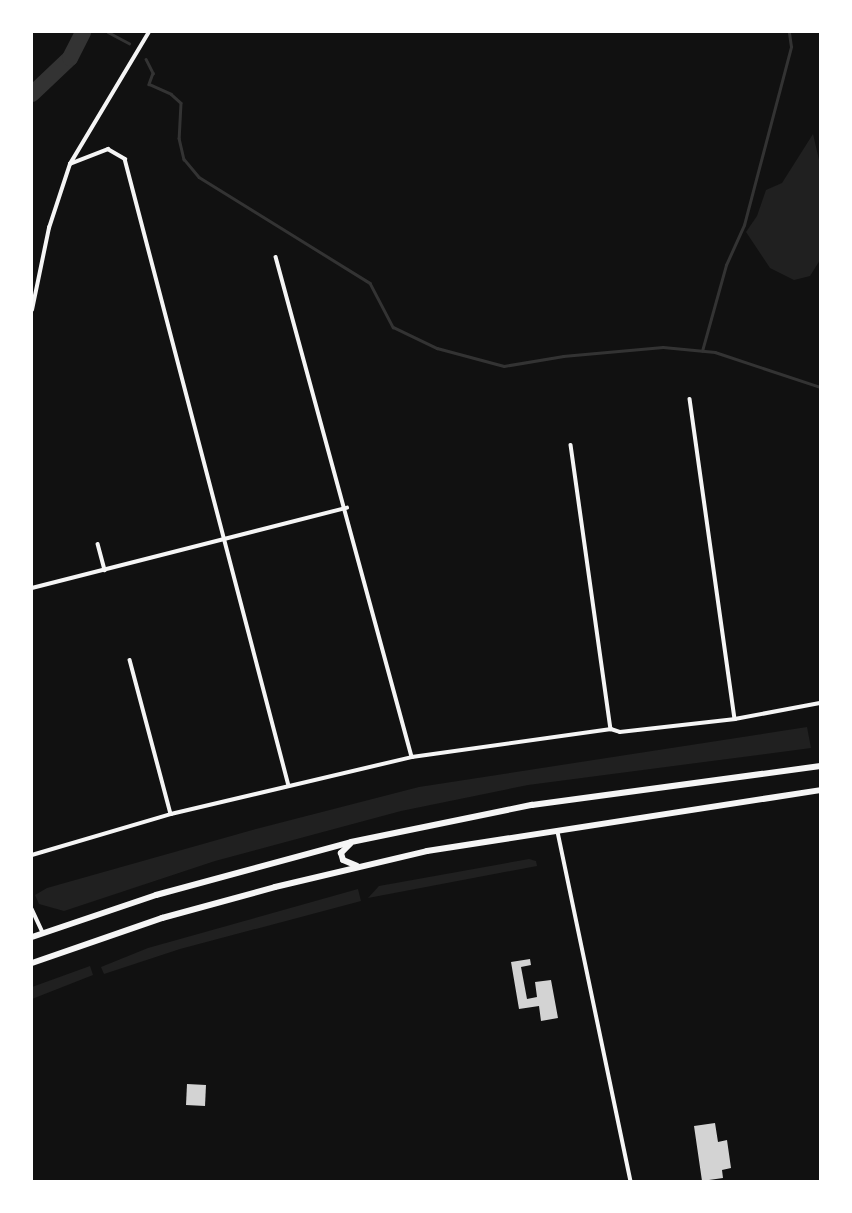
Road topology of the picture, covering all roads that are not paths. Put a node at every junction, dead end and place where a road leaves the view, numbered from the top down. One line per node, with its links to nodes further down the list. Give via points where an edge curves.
1 (149, 32): 2 (street)
2 (70, 164): 4 (street, via 49,228); 8 (street, via 108,149 125,159)
3 (276, 257): 7 (street)
4 (32, 310)
5 (690, 399): 14 (street)
6 (571, 445): 15 (street)
7 (347, 508): 8 (street); 16 (street)
8 (223, 539): 10 (street); 18 (street)
9 (97, 544): 10 (street)
10 (105, 570): 11 (street)
11 (32, 588)
12 (130, 660): 20 (street)
13 (821, 703): 14 (street)
14 (735, 719): 15 (street, via 620,732)
15 (611, 729): 16 (street)
16 (412, 757): 18 (street)
17 (821, 765): 22 (highway, via 531,805)
18 (289, 786): 20 (street)
19 (821, 790): 21 (highway)
20 (171, 814): 23 (street)
21 (558, 830): 24 (highway); 29 (street)
22 (351, 842): 24 (highway, via 341,853 343,860); 26 (highway, via 156,895)
23 (32, 855)
24 (359, 866): 28 (highway, via 162,918)
25 (32, 909): 26 (street)
26 (43, 933): 27 (highway)
27 (32, 937)
28 (32, 963)
29 (631, 1181)

